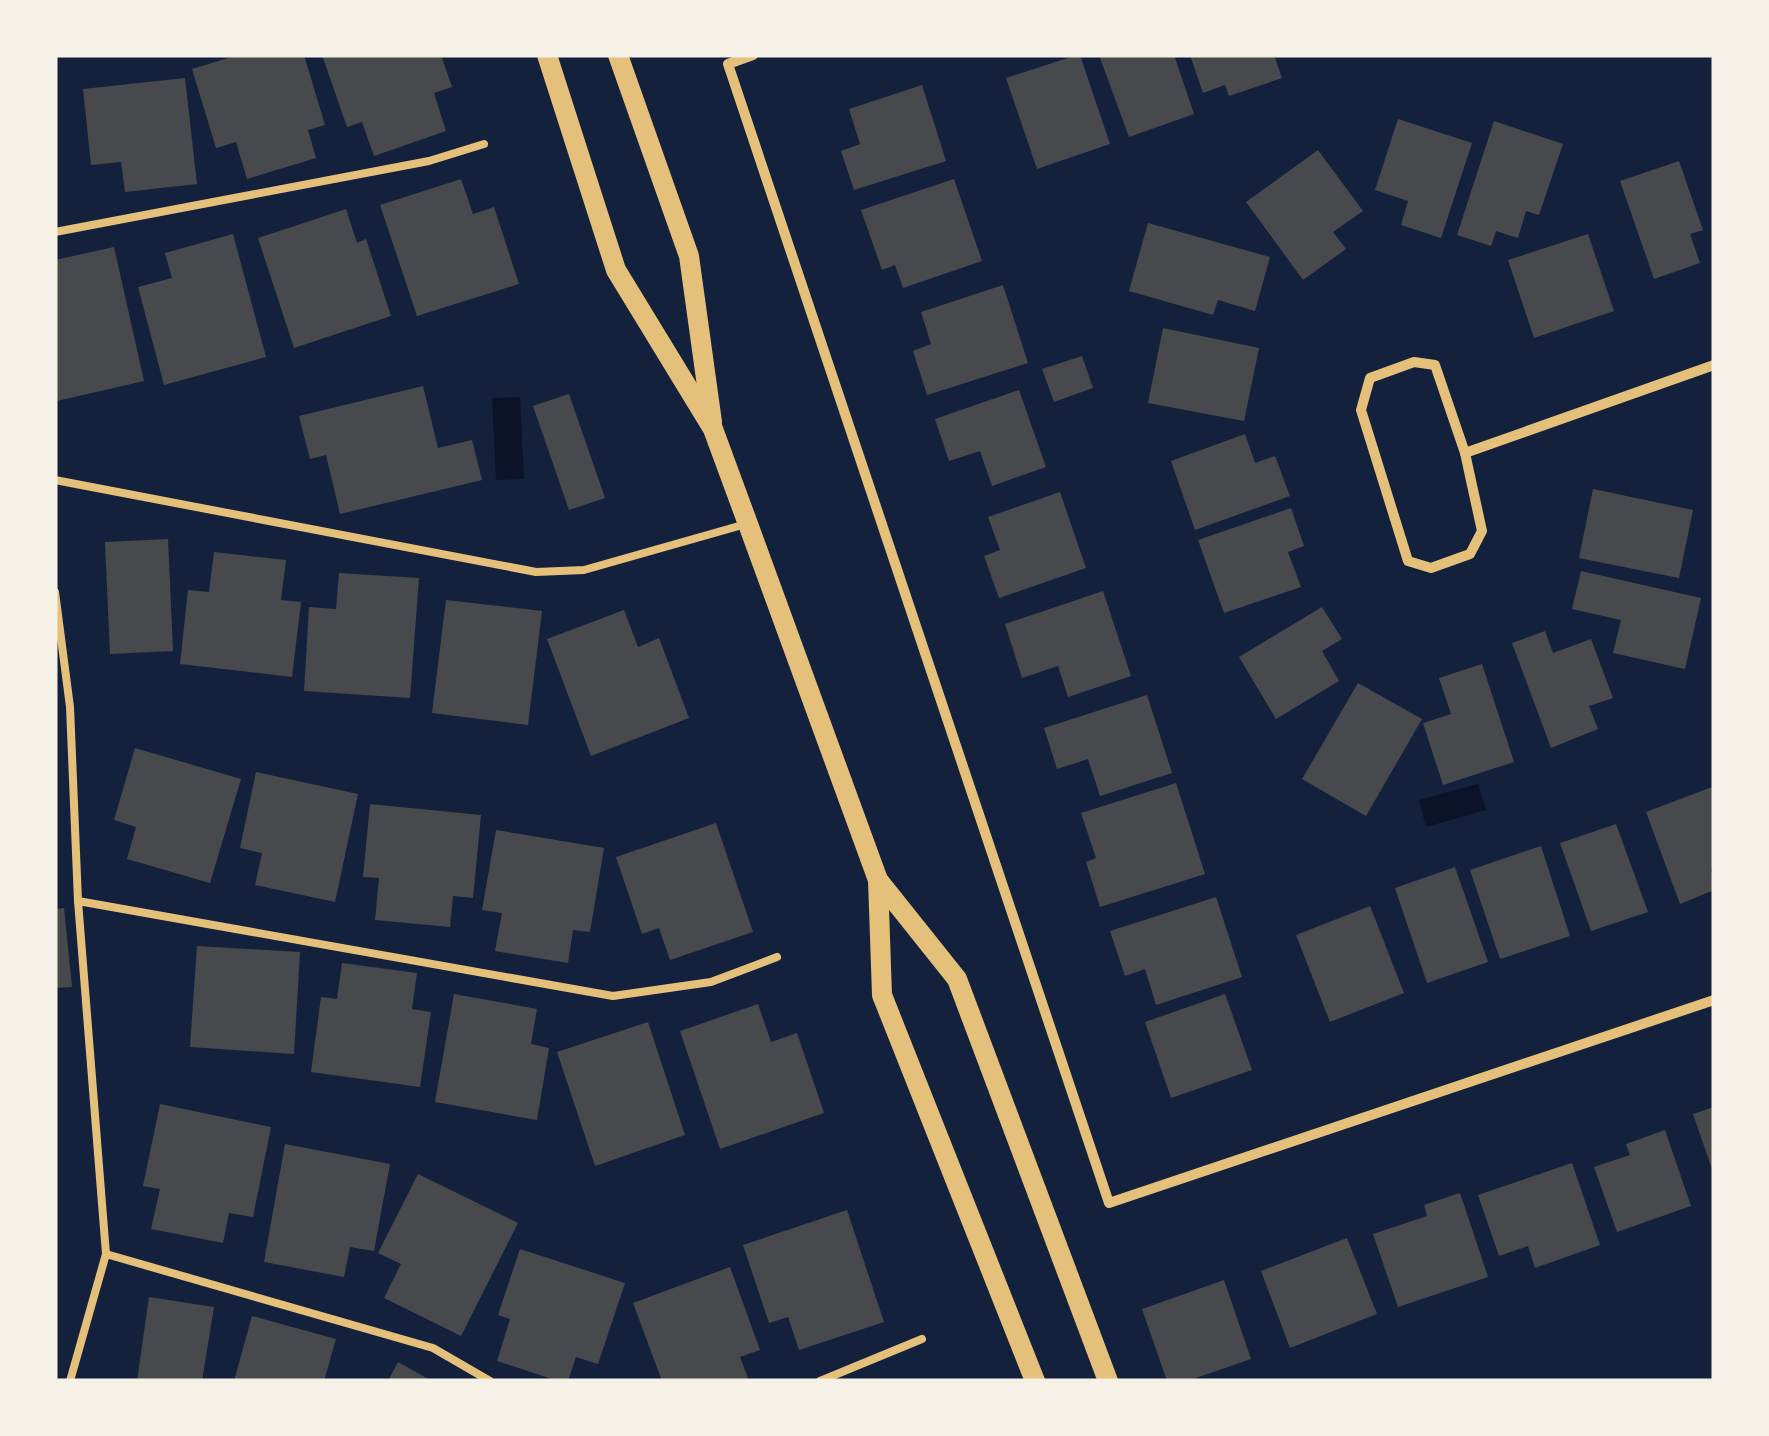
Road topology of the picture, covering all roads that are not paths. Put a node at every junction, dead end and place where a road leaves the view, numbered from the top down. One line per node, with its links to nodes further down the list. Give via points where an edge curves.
1 (547, 55): 7 (main road, via 616,270)
2 (618, 55): 7 (main road, via 690,256)
3 (754, 55): 15 (street, via 728,64 1109,1203)
4 (484, 144): 5 (lane, via 429,161)
5 (55, 232)
6 (1714, 365): 8 (street)
7 (713, 429): 10 (main road)
8 (1465, 452): 8 (street, via 1435,365 1414,362 1370,378 1362,410 1408,561 1431,568 1470,554 1482,531)
9 (55, 480): 10 (lane, via 536,572 584,570)
10 (748, 524): 12 (main road)
11 (55, 592): 13 (lane, via 70,708)
12 (878, 880): 21 (main road, via 882,995); 22 (main road, via 957,979)
13 (78, 901): 14 (lane, via 613,996 711,982); 16 (lane)
14 (777, 958)
15 (1714, 1000)
16 (106, 1254): 18 (lane); 19 (lane, via 434,1348)
17 (922, 1339): 20 (lane)
18 (70, 1381)
19 (490, 1381)
20 (820, 1381)
21 (1036, 1381)
22 (1108, 1381)

